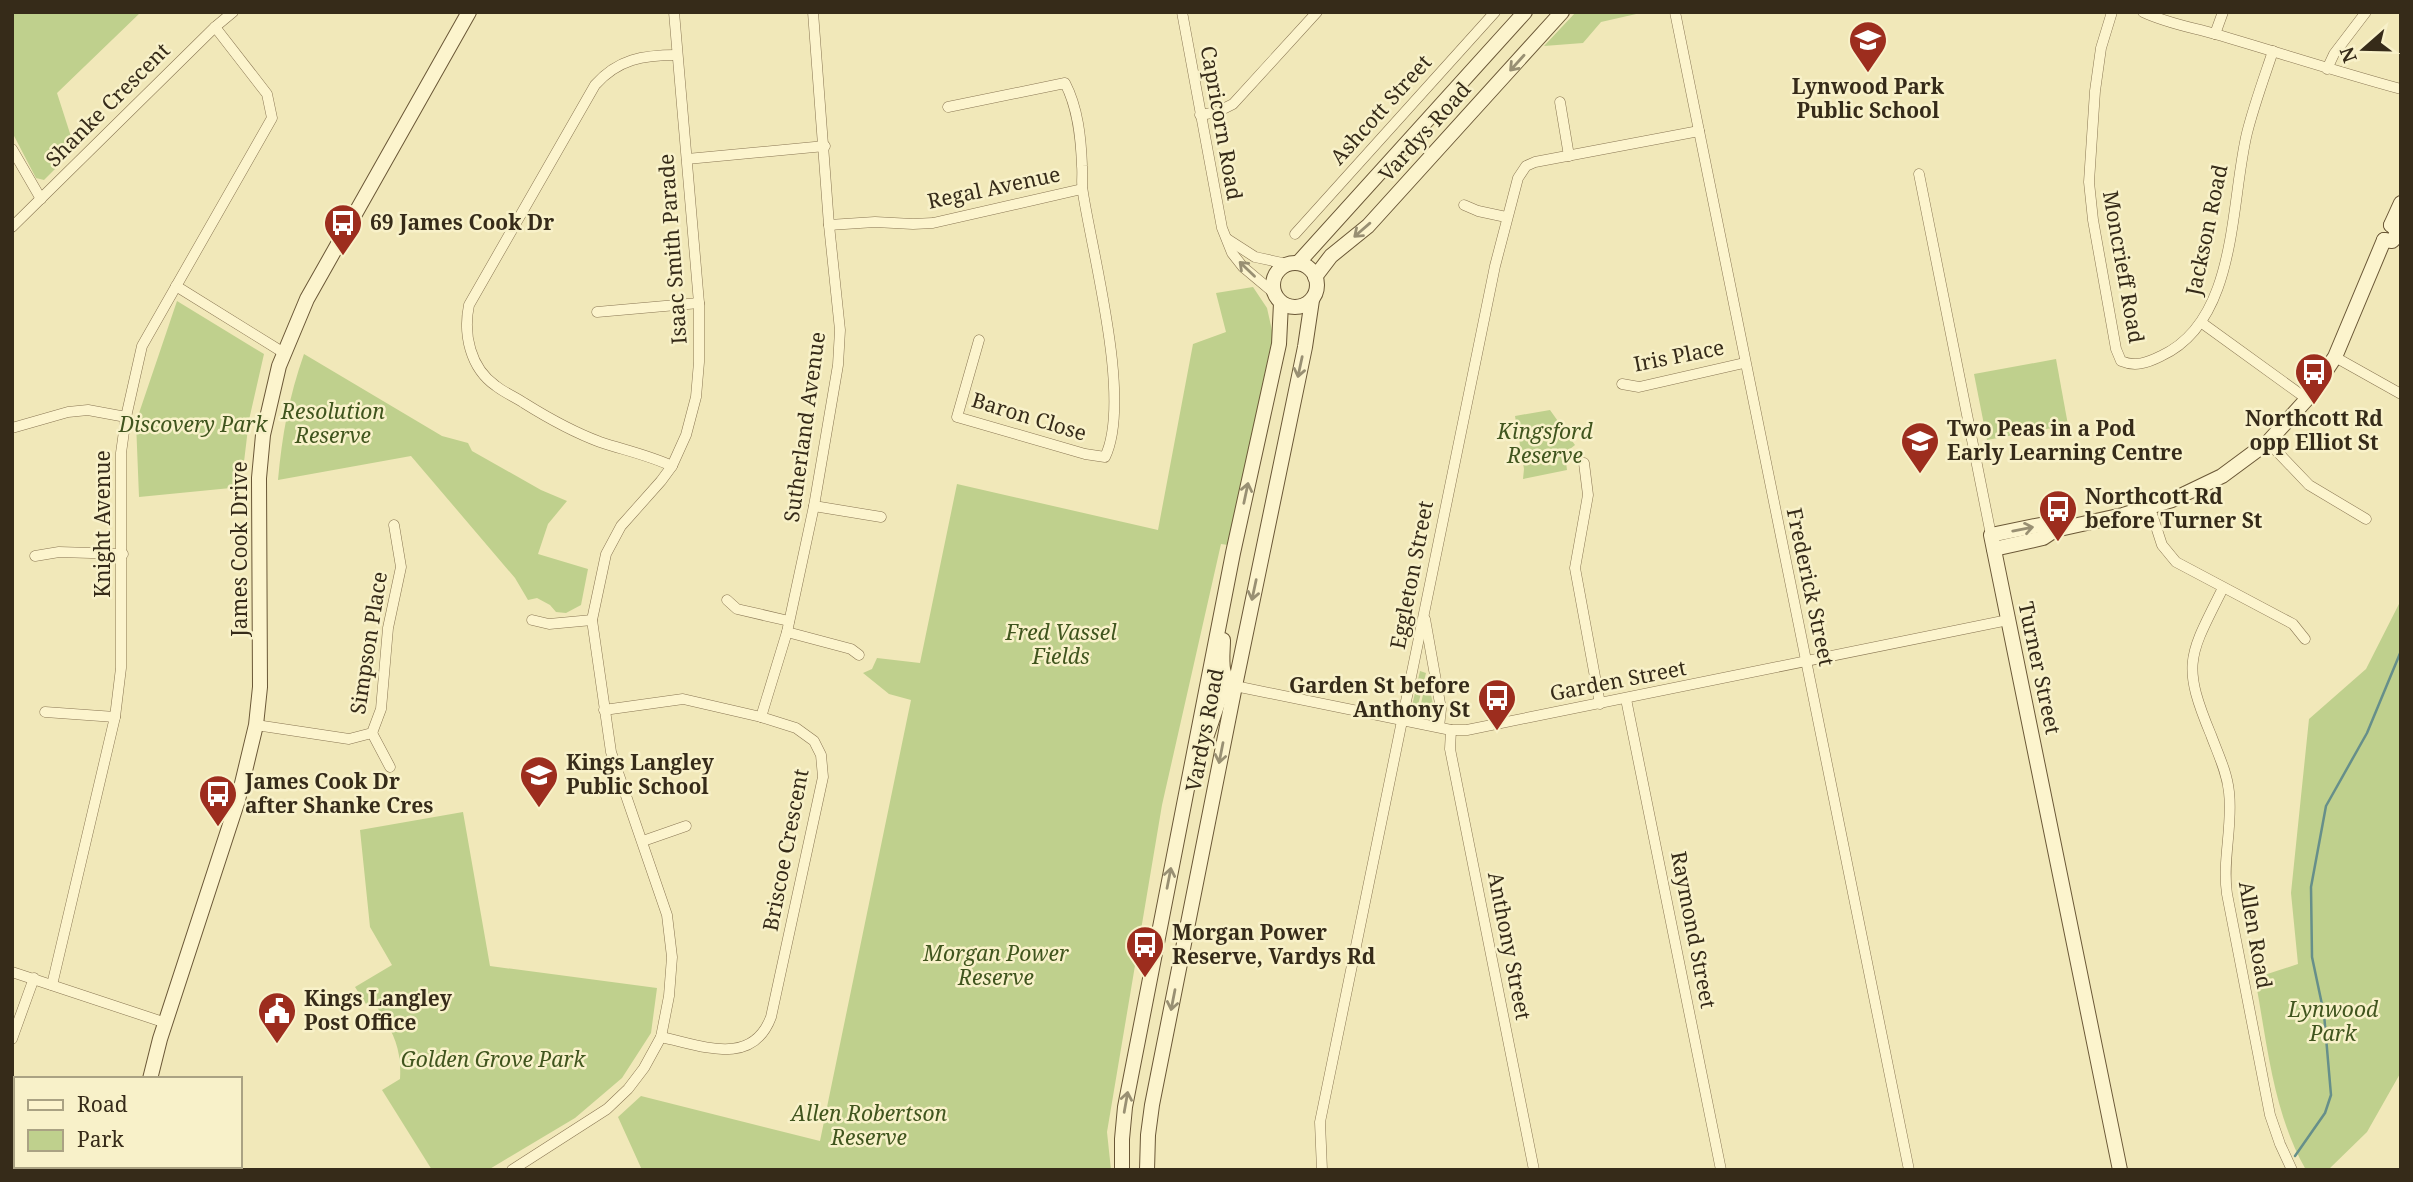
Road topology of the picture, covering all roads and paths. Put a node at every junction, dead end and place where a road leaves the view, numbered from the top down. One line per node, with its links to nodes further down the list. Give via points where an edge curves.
1 (233, 12): 15 (street, Shanke Crescent)
2 (674, 12): 18 (street, Isaac Smith Parade)
3 (813, 12): 25 (street, Sutherland Avenue)
4 (1182, 12): 23 (street, Capricorn Road)
5 (1317, 12): 23 (street, via 1233,104)
6 (1495, 12): 37 (street, Ashcott Street)
7 (1525, 12): 40 (main road, Vardys Road)
8 (1562, 12): 41 (main road, Vardys Road, one-way to 41, via 1368,226 1331,256)
9 (1675, 12): 24 (street, Frederick Street)
10 (2112, 12): 51 (street, Moncrieff Road, via 2101,48 2089,182)
11 (2143, 12): 16 (street)
12 (2222, 12): 16 (street)
13 (2366, 12): 19 (street)
14 (468, 13): 49 (main road, James Cook Drive, via 312,289)
15 (215, 27): 31 (street, Shanke Crescent); 42 (street, Knight Avenue, via 267,94 272,118)
16 (2215, 34): 17 (street)
17 (2273, 51): 19 (street); 47 (street, Jackson Road, via 2247,133 2221,279)
18 (677, 55): 28 (street, Isaac Smith Parade); 60 (street, via 631,59 595,85 469,304 466,317 472,357 495,386 556,423)
19 (2327, 69): 20 (street)
20 (2401, 89)
21 (1560, 102): 27 (street)
22 (948, 107): 30 (street, via 1065,83 1073,98 1080,136)
23 (1200, 114): 39 (street, Capricorn Road, via 1217,212)
24 (1699, 131): 27 (street, Eggleton Street); 52 (street, Frederick Street)
25 (825, 146): 28 (street); 35 (street, Sutherland Avenue)
26 (12, 149): 31 (street)
27 (1569, 156): 34 (street, Eggleton Street, via 1526,166)
28 (687, 159): 45 (street, Isaac Smith Parade)
29 (1919, 174): 66 (street, Turner Street)
30 (1082, 189): 35 (street, Regal Avenue, via 933,223); 48 (street, Baron Close, via 1115,390 1111,445 1105,457 957,417)
31 (41, 200): 36 (street, Shanke Crescent)
32 (2401, 203): 38 (main road)
33 (1464, 205): 34 (street)
34 (1506, 217): 72 (street, Eggleton Street)
35 (829, 225): 61 (street, Sutherland Avenue, via 840,330)
36 (12, 227)
37 (1295, 234)
38 (2393, 235): 50 (main road)
39 (1227, 239): 40 (street, via 1255,257); 43 (street, Capricorn Road, one-way to 39, via 1243,267)
40 (1293, 264): 41 (main road, via 1308,268); 43 (main road, via 1276,273 1272,286)
41 (1315, 276): 44 (main road)
42 (176, 286): 49 (street); 56 (street, Knight Avenue, via 142,346)
43 (1278, 298): 44 (main road, via 1294,308); 71 (main road, Vardys Road, one-way to 43, via 1279,344)
44 (1312, 300): 81 (main road, Vardys Road, one-way to 81)
45 (699, 303): 46 (street); 60 (street, Isaac Smith Parade, via 696,397)
46 (597, 312)
47 (2202, 323): 51 (street, Jackson Road, via 2172,352 2132,366); 55 (street)
48 (979, 340)
49 (284, 353): 89 (main road, James Cook Drive, via 261,454)
50 (2336, 357): 54 (street); 55 (main road)
51 (2121, 362)
52 (1744, 363): 53 (street, Iris Place, via 1639,387); 80 (street, Frederick Street)
53 (1622, 384)
54 (2401, 394)
55 (2307, 399): 58 (main road)
56 (126, 417): 57 (street, via 88,410); 67 (street, Knight Avenue, via 121,453)
57 (12, 428)
58 (2269, 442): 62 (main road, via 2207,485); 64 (street, via 2309,485)
59 (1584, 463): 83 (street, via 1588,495 1575,568)
60 (671, 466): 74 (street, Isaac Smith Parade, via 614,538 602,566)
61 (814, 506): 63 (street); 76 (street, Sutherland Avenue)
62 (2150, 508): 66 (main road, via 2055,530 2043,538); 69 (street, via 2159,539 2171,558)
63 (881, 517)
64 (2367, 519)
65 (394, 525): 92 (street, Simpson Place, via 401,567 388,628 381,709)
66 (1992, 542): 75 (main road, Turner Street)
67 (123, 554): 68 (street); 86 (street, Knight Avenue, via 121,668)
68 (35, 556)
69 (2223, 588): 78 (street, via 2293,624); 112 (street, Allen Road, via 2195,646 2192,685 2228,783 2227,894 2270,1115)
70 (727, 600): 76 (street, via 737,609)
71 (1224, 603): 81 (main road, via 1224,672); 94 (main road, Vardys Road)
72 (1423, 612): 88 (street, Eggleton Street); 90 (street, via 1441,709)
73 (532, 620): 74 (street, via 549,624)
74 (592, 620): 84 (street, Isaac Smith Parade)
75 (2008, 620): 80 (street, Garden Street); 111 (main road, Turner Street)
76 (789, 621): 77 (street, Sutherland Avenue)
77 (787, 632): 79 (street); 87 (street, Sutherland Avenue)
78 (2305, 639)
79 (859, 655)
80 (1805, 662): 82 (street, Garden Street); 110 (street, Frederick Street)
81 (1234, 686): 88 (street, Garden Street); 94 (main road, via 1226,686 1219,697 1199,772); 106 (main road, Vardys Road, one-way to 106, via 1152,1105)
82 (1626, 699): 83 (street, Garden Street); 109 (street, Raymond Street)
83 (1600, 704): 91 (street, Garden Street)
84 (604, 710): 87 (street, Briscoe Crescent, via 683,699); 96 (street, Isaac Smith Parade, via 614,760)
85 (46, 712): 86 (street)
86 (115, 717): 99 (street, Knight Avenue)
87 (761, 717): 101 (street, Briscoe Crescent, via 796,728 814,741 823,771 771,1017 759,1038 736,1049)
88 (1403, 720): 90 (street, Garden Street); 107 (street, Eggleton Street, via 1320,1122)
89 (256, 725): 92 (street, Simpson Place, via 349,739); 100 (main road, James Cook Drive, via 238,800)
90 (1439, 727): 91 (street, Garden Street)
91 (1451, 730): 108 (street, Anthony Street, via 1450,748)
92 (372, 733): 93 (street)
93 (390, 767)
94 (1186, 792): 105 (main road, Vardys Road, one-way to 94, via 1125,1107)
95 (687, 826): 96 (street)
96 (643, 841): 101 (street, Isaac Smith Parade, via 671,936 672,974)
97 (12, 972): 98 (street)
98 (34, 978): 99 (street); 102 (street)
99 (52, 985): 100 (street)
100 (166, 1023): 103 (main road, James Cook Drive)
101 (661, 1037): 104 (street, Isaac Smith Parade, via 644,1068 607,1109)
102 (12, 1039)
103 (151, 1077)
104 (512, 1170)
105 (1122, 1170)
106 (1147, 1170)
107 (1322, 1170)
108 (1534, 1170)
109 (1721, 1170)
110 (1909, 1170)
111 (2120, 1170)
112 (2292, 1170)

